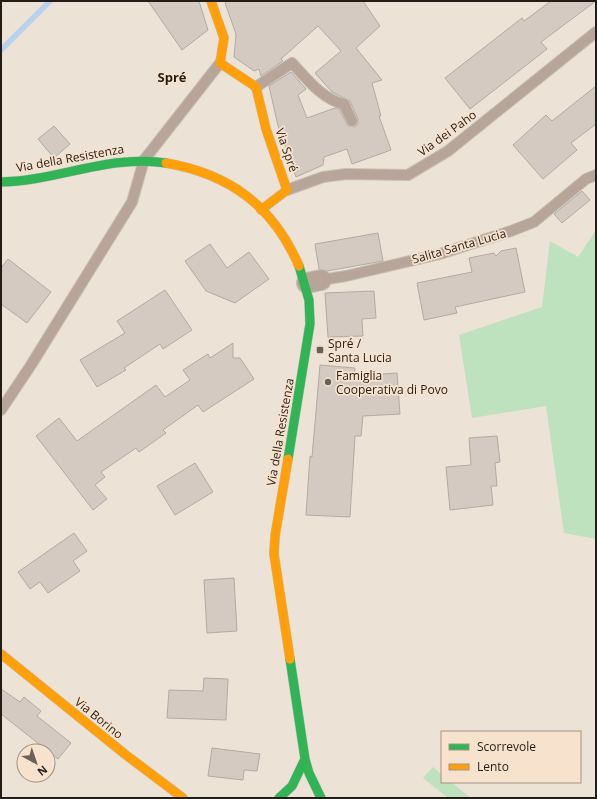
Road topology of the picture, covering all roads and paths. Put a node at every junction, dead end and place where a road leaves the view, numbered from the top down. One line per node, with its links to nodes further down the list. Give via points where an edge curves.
1 (211, 1): 3 (street, via 224,38)
2 (596, 32): 9 (lane, Via dei Paho, via 448,151 408,175 346,174 323,177)
3 (220, 63): 4 (street); 6 (lane)
4 (256, 87): 5 (lane, via 292,63 327,96 335,102 344,104); 9 (street, Via Spré, via 266,129)
5 (352, 121)
6 (144, 160): 8 (street, Via della Resistenza, via 116,162 34,179); 10 (street, Via della Resistenza, via 185,166 221,179 242,192); 12 (lane, via 132,202)
7 (596, 175): 11 (lane, Salita Santa Lucia, via 586,179 534,222 511,231 440,254)
8 (1, 182)
9 (287, 190): 10 (street, Via Spré)
10 (261, 210): 11 (street, Via della Resistenza, via 272,221)
11 (314, 282): 14 (street, Via della Resistenza, via 310,302 308,344 274,554)
12 (1, 410)
13 (1, 654): 16 (street, Via Borino)
14 (305, 759): 15 (street); 17 (street, Via della Resistenza)
15 (289, 794)
16 (183, 798)
17 (321, 798)

